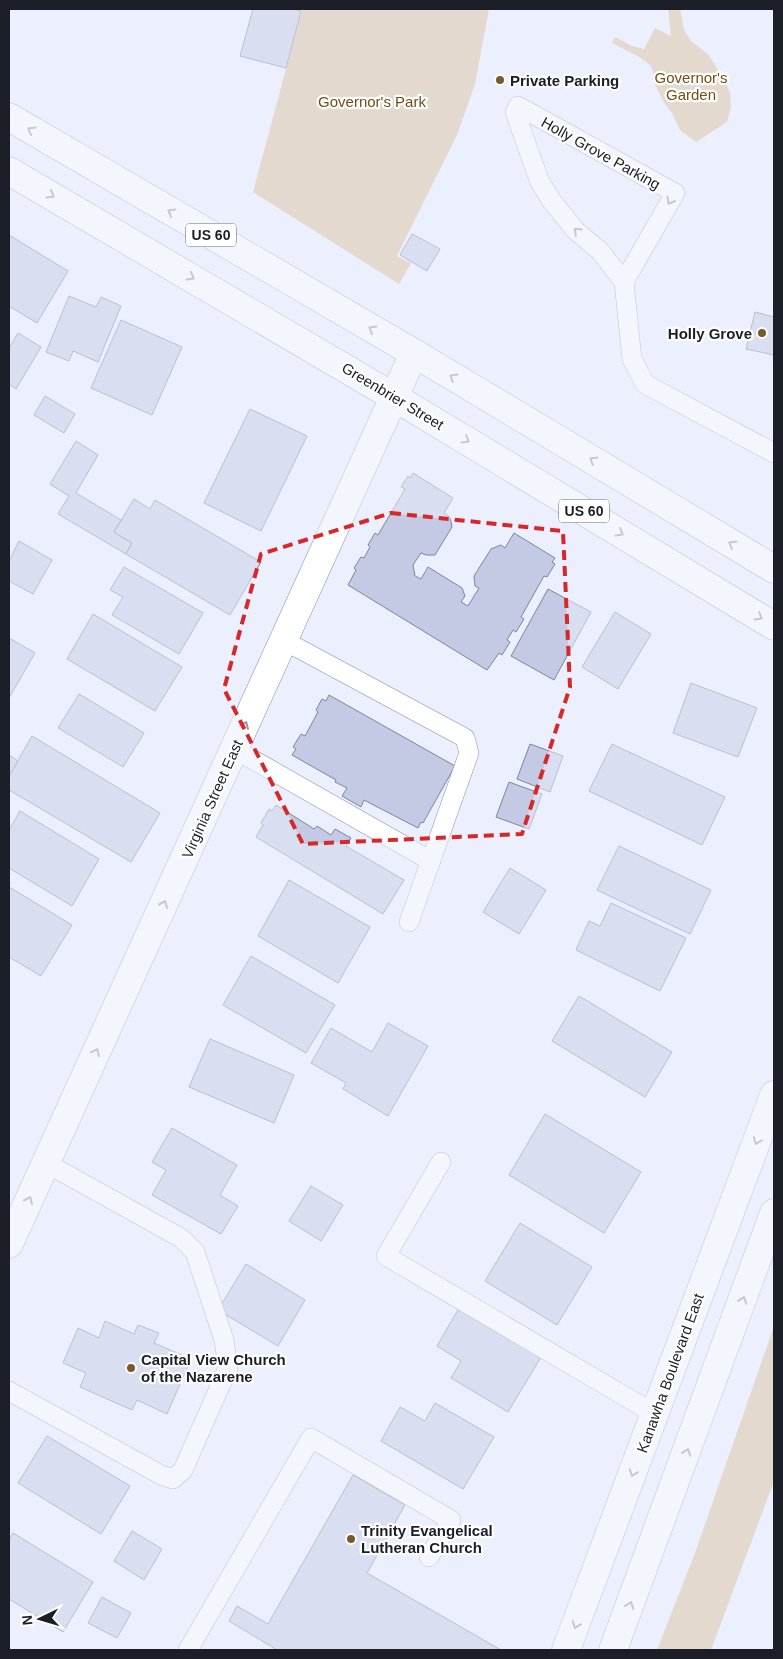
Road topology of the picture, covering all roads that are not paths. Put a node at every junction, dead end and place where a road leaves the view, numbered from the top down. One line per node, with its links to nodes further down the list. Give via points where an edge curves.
1 (9, 117): 4 (main road, US 60, one-way to 1)
2 (9, 171): 5 (main road, Greenbrier Street / US 60, one-way to 5)
3 (624, 282): 3 (lane, Holly Grove Parking, one-way to 3, via 600,251 576,231 551,200 539,180 516,109 675,193); 6 (lane, via 632,359 645,384)
4 (414, 353): 5 (main road, Virginia Street East); 7 (main road, US 60, one-way to 4)
5 (394, 396): 8 (main road, Greenbrier Street / US 60, one-way to 8); 9 (main road, Virginia Street East)
6 (774, 453)
7 (774, 569)
8 (774, 626)
9 (284, 640): 10 (main road, Virginia Street East, one-way to 9); 11 (lane, via 465,738 469,753)
10 (234, 749): 11 (lane); 15 (main road, Virginia Street East, one-way to 10)
11 (431, 861): 12 (lane)
12 (409, 922)
13 (774, 1095): 19 (main road, Kanawha Boulevard East, one-way to 19)
14 (441, 1162): 19 (lane, via 386,1256)
15 (46, 1163): 17 (main road, Virginia Street East, one-way to 15); 18 (lane, via 181,1238 195,1252 224,1340 228,1368 183,1470 173,1479)
16 (774, 1213): 23 (main road, one-way to 16)
17 (9, 1244)
18 (9, 1391)
19 (655, 1414): 22 (main road, Kanawha Boulevard East, one-way to 22)
20 (429, 1557): 21 (lane, via 451,1520 311,1438)
21 (188, 1650)
22 (566, 1650)
23 (613, 1650)

